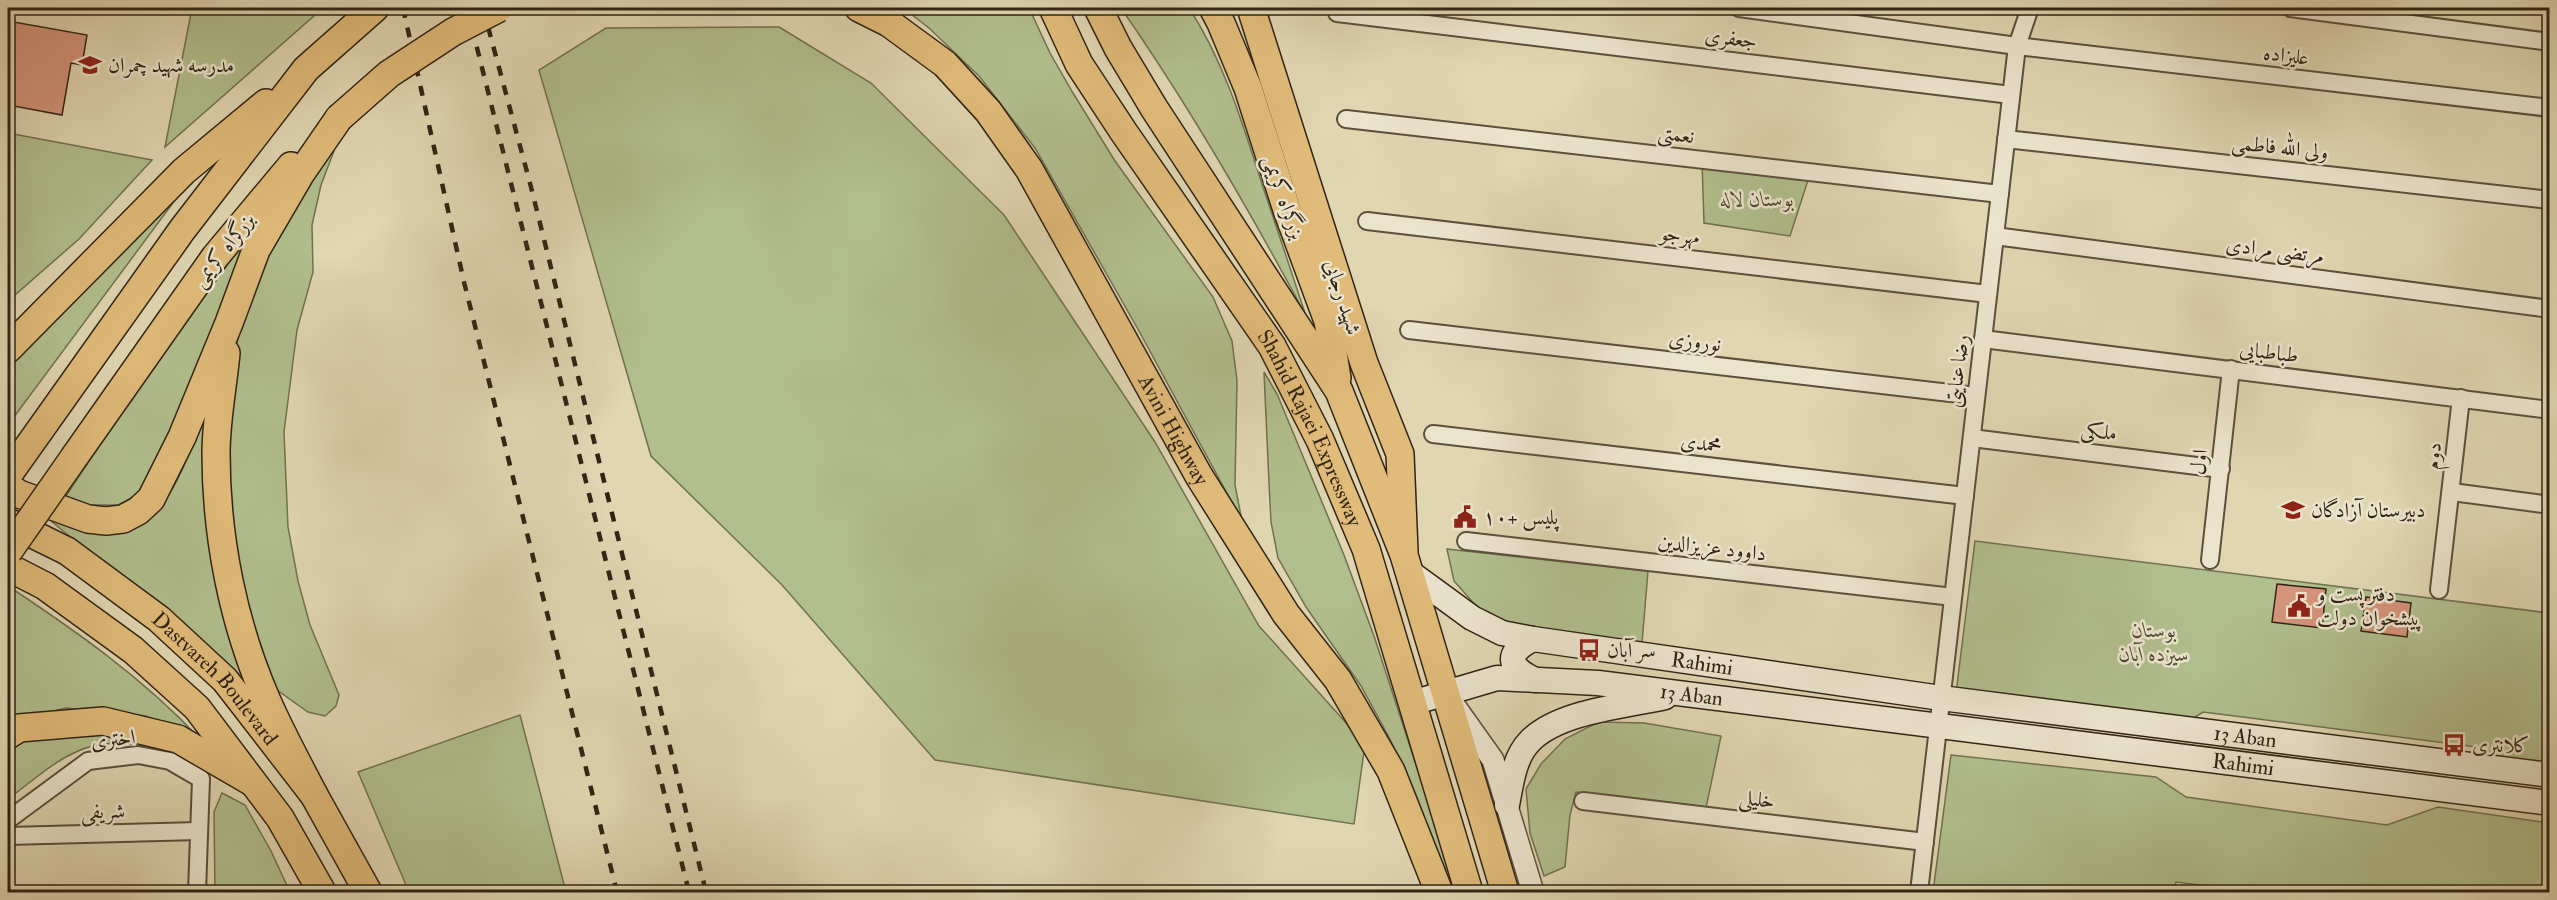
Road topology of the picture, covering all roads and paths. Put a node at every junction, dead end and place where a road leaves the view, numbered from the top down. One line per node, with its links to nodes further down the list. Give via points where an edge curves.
1 (375, 8): 14 (main road, بزرگراه کریمی)
2 (499, 8): 17 (main road, بزرگراه کریمی, bridge, via 453,32 389,74)
3 (859, 8): 74 (main road, Avini Highway, via 889,23 945,64 988,111 1029,169 1199,476 1286,614 1338,680 1391,771)
4 (1053, 8): 58 (main road, Shahid Rajaei Expressway, via 1079,64 1272,346 1320,440 1366,549)
5 (1098, 8): 33 (main road, Shahid Rajaei Expressway, via 1154,108)
6 (1213, 8): 33 (main road, بزرگراه کریمی, via 1248,88 1328,321)
7 (1251, 8): 49 (main road, شهید رجایی, via 1364,363 1400,454)
8 (1739, 8): 13 (street, علیزاده)
9 (2030, 8): 13 (street, رضا عنایتی)
10 (2290, 8): 12 (street)
11 (1338, 13): 15 (street, جعفری)
12 (2550, 42)
13 (2017, 46): 15 (street, رضا عنایتی); 16 (street, علیزاده)
14 (306, 69): 25 (main road, via 184,171); 40 (main road, بزرگراه کریمی, via 182,230)
15 (2011, 95): 19 (street, رضا عنایتی)
16 (2550, 108)
17 (339, 118): 27 (main road, via 256,250); 47 (main road, بزرگراه کریمی, bridge, via 286,171 215,257)
18 (1346, 119): 20 (street, نعمتی)
19 (2006, 139): 20 (street, رضا عنایتی); 21 (street, ولی الله فاطمی)
20 (2000, 194): 23 (street, رضا عنایتی)
21 (2550, 200)
22 (1367, 221): 24 (street, مهرجو)
23 (1995, 236): 24 (street, رضا عنایتی); 26 (street, مرتضی مرادی)
24 (1988, 294): 30 (street, رضا عنایتی)
25 (61, 295): 28 (main road); 31 (main road)
26 (2550, 309)
27 (229, 323): 41 (main road, via 182,437 151,499 138,511 123,519 88,519); 63 (main road, via 216,450 218,513 226,566 242,631 267,700)
28 (8, 327)
29 (1409, 330): 34 (street, نوروزی)
30 (1983, 339): 32 (street, طباطبایی); 34 (street, رضا عنایتی)
31 (8, 349)
32 (2231, 369): 35 (street, طباطبایی); 39 (street, اول)
33 (1339, 391): 49 (main road, Shahid Rajaei Expressway)
34 (1976, 396): 38 (street, رضا عنایتی)
35 (2461, 399): 36 (street, طباطبایی); 42 (street, دوم)
36 (2550, 410)
37 (1433, 434): 43 (street, محمدی)
38 (1972, 438): 39 (street, ملکی); 43 (street, رضا عنایتی)
39 (2221, 469): 48 (street, اول)
40 (8, 474)
41 (8, 487)
42 (2452, 492): 44 (street); 51 (street, دوم)
43 (1965, 496): 52 (street, رضا عنایتی)
44 (2550, 505)
45 (8, 522): 63 (main road, Dastvareh Boulevard, via 67,551 159,619 225,680)
46 (1466, 541): 52 (street, داوود عزیزالدین)
47 (8, 552)
48 (2210, 560)
49 (1407, 564): 53 (main road, Rahimi, via 1472,618 1502,633); 55 (main road, Shahid Rajaei Expressway)
50 (8, 567): 62 (main road, Dastvareh Boulevard, via 45,586 141,657 197,708)
51 (2439, 590)
52 (1953, 597): 57 (street, رضا عنایتی)
53 (1533, 639): 54 (main road, via 1517,647 1514,654 1515,668); 57 (main road, Rahimi)
54 (1535, 680): 55 (main road, 13 Aban, via 1497,678); 56 (main road, 13 Aban, via 1598,682)
55 (1446, 693): 58 (main road); 66 (street, via 1493,760); 76 (main road, Shahid Rajaei Expressway)
56 (1682, 693): 59 (main road, 13 Aban); 66 (main road, via 1552,725 1529,741 1514,769)
57 (1941, 698): 59 (street, رضا عنایتی); 61 (main road, 13 Aban)
58 (1412, 703): 75 (main road, Shahid Rajaei Expressway)
59 (1937, 734): 65 (main road, Rahimi); 70 (street, رضا عنایتی)
60 (8, 735): 62 (main road, via 19,728 103,721 178,739)
61 (2550, 775)
62 (252, 782): 72 (main road, Dastvareh Boulevard, via 280,818)
63 (314, 795): 73 (main road, Dastvareh Boulevard)
64 (1583, 801): 70 (street, خلیلی)
65 (2550, 803)
66 (1507, 806): 77 (street)
67 (8, 820): 68 (street, اختری, via 88,761 138,755 170,761 201,779)
68 (199, 831): 69 (street, شریفی); 71 (street)
69 (8, 836)
70 (1925, 842): 78 (street, رضا عنایتی)
71 (197, 892)
72 (322, 892)
73 (368, 892)
74 (1439, 892)
75 (1469, 892)
76 (1505, 892)
77 (1533, 892)
78 (1919, 892)

